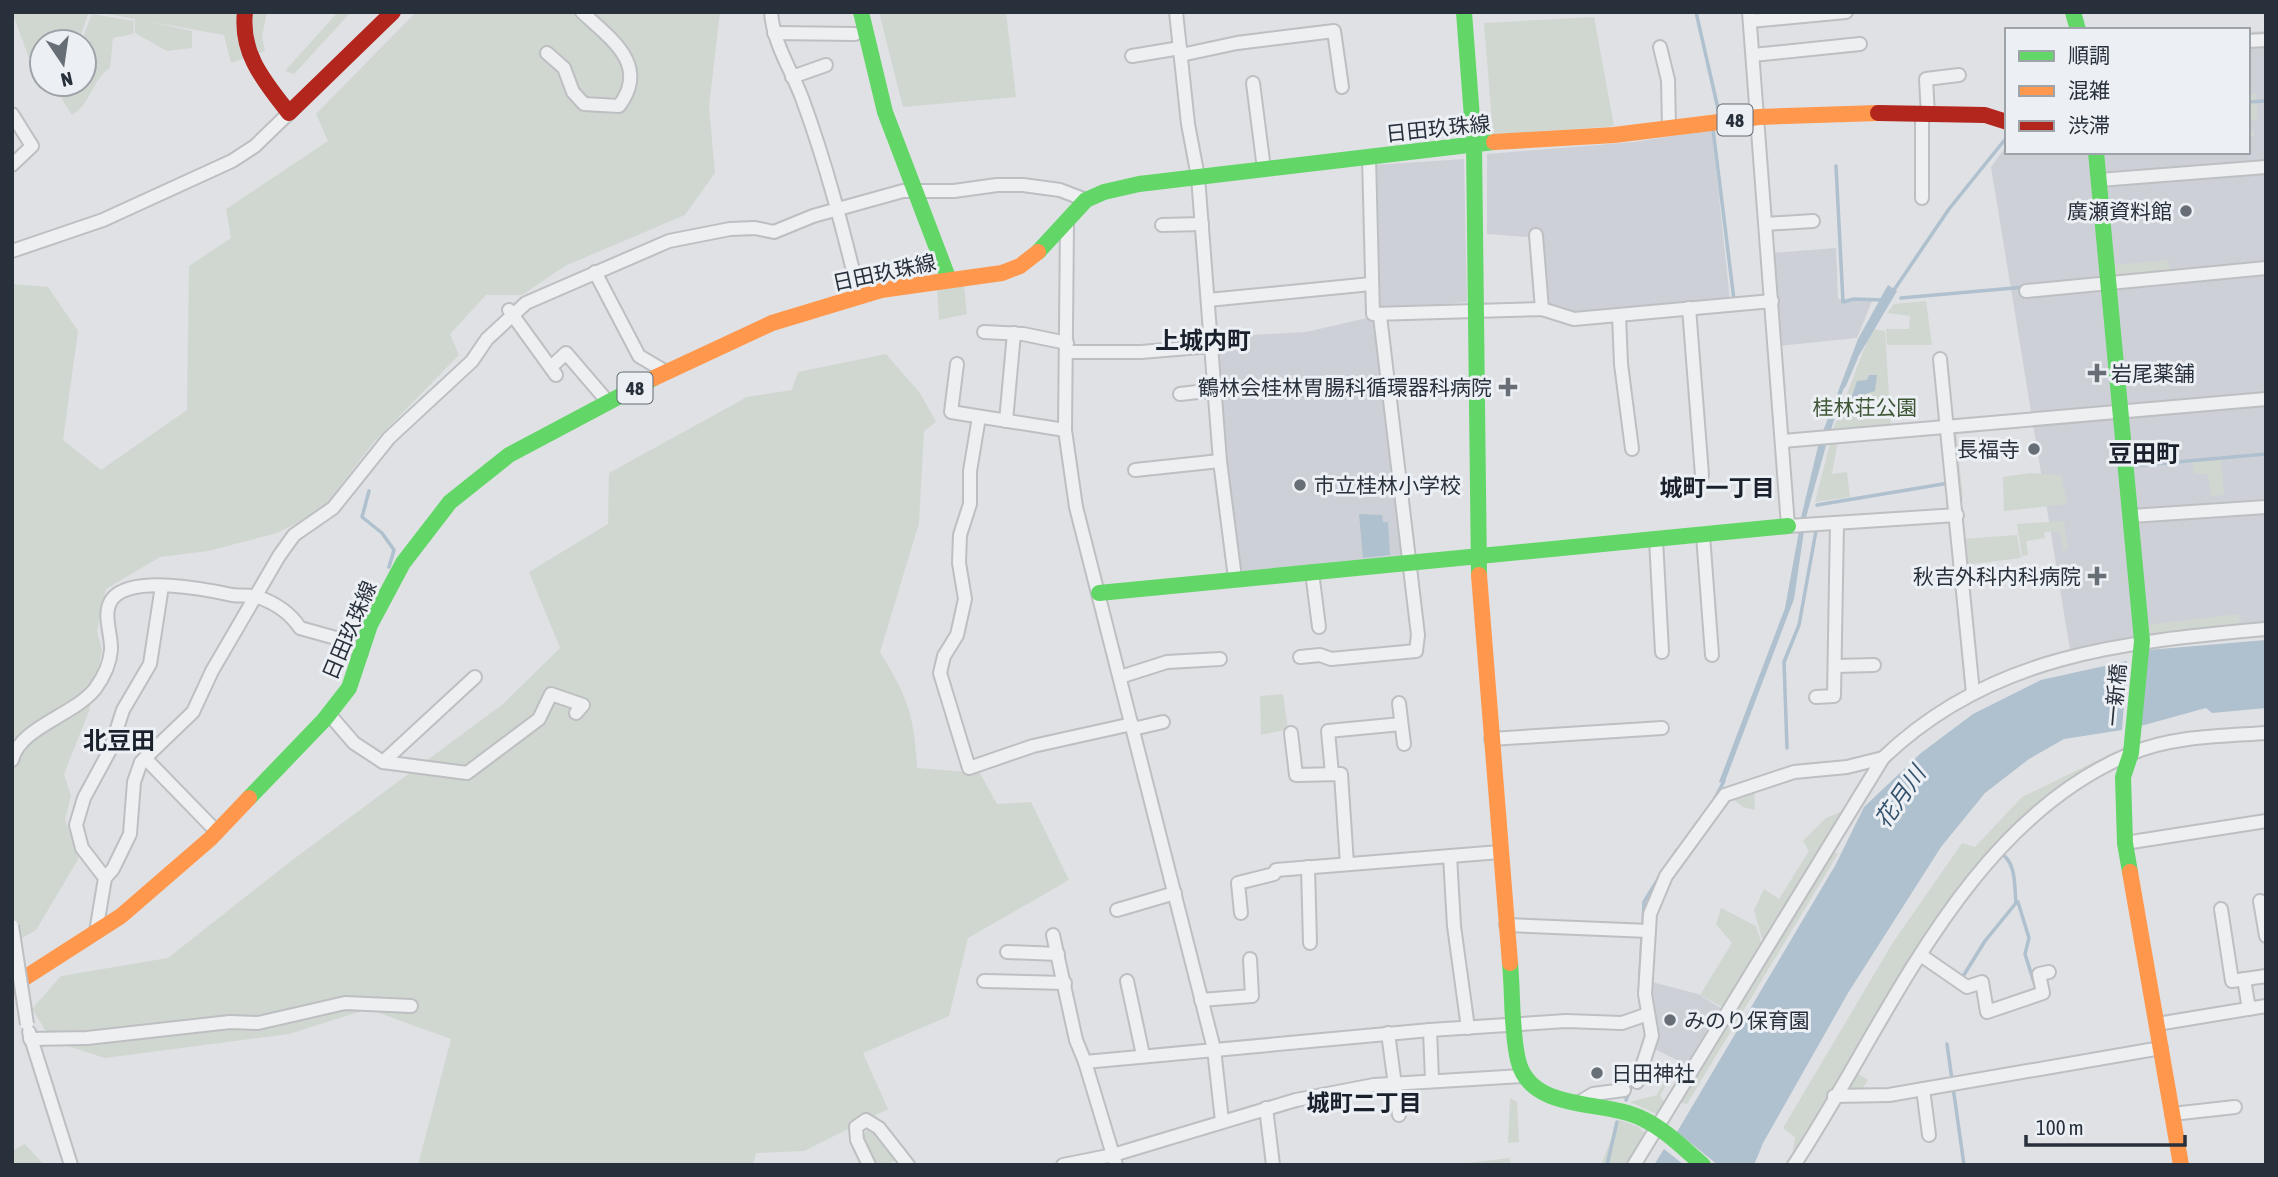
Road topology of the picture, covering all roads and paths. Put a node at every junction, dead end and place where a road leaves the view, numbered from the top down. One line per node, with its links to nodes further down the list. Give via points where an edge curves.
1 (245, 12): 23 (street, via 243,46)
2 (393, 12): 23 (street)
3 (582, 12): 15 (street, via 618,46 631,70 629,93 619,106 584,104 573,92 564,68)
4 (771, 12): 10 (street)
5 (861, 12): 37 (street, via 885,112)
6 (1176, 12): 14 (street)
7 (1464, 12): 29 (street)
8 (1846, 12): 9 (street)
9 (1749, 17): 16 (street)
10 (774, 33): 11 (street); 20 (street)
11 (856, 34)
12 (1860, 44): 16 (street)
13 (1660, 47): 28 (street, via 1668,80)
14 (1180, 51): 17 (street); 22 (street, via 1334,31); 35 (street)
15 (547, 53)
16 (1753, 55): 26 (street)
17 (1132, 56)
18 (826, 65): 20 (street)
19 (1959, 75): 25 (street, via 1926,79)
20 (792, 77): 40 (street)
21 (1253, 83): 34 (street)
22 (1342, 87)
23 (289, 113): 47 (street, via 232,161 103,220)
24 (12, 114): 32 (street, via 32,146)
25 (1925, 114): 26 (street, 日田玖珠線 / 48, via 1853,111); 27 (street, 日田玖珠線 / 48, via 1985,115); 38 (street)
26 (1759, 117): 28 (street, 日田玖珠線 / 48); 44 (street)
27 (2005, 121)
28 (1669, 126): 29 (street, 日田玖珠線 / 48, via 1614,135)
29 (1474, 144): 31 (street, 日田玖珠線 / 48); 59 (street)
30 (2096, 154): 36 (street, 一新橋)
31 (1368, 157): 34 (street, 日田玖珠線 / 48); 51 (street)
32 (12, 165)
33 (2266, 167): 36 (street)
34 (1264, 169): 35 (street, 日田玖珠線 / 48)
35 (1198, 177): 39 (street, 日田玖珠線 / 48, via 1139,184); 43 (street)
36 (2099, 180): 52 (street, 一新橋)
37 (913, 191): 39 (street, via 1023,185 1060,190); 40 (street); 50 (street)
38 (1922, 198)
39 (1086, 200): 41 (street, 日田玖珠線 / 48)
40 (839, 208): 49 (street, via 774,232 730,229 668,241); 54 (street)
41 (1067, 221): 50 (street, 日田玖珠線 / 48, via 1020,267 989,277); 66 (street)
42 (1813, 221): 44 (street)
43 (1202, 224): 45 (street); 55 (street)
44 (1766, 224): 56 (street)
45 (1162, 226)
46 (1536, 235): 58 (street)
47 (12, 251)
48 (2266, 268): 52 (street)
49 (595, 272): 60 (street); 69 (street, via 639,356)
50 (949, 280): 54 (street, 日田玖珠線 / 48)
51 (1371, 284): 55 (street); 62 (street, via 1373,314)
52 (2109, 284): 53 (street); 74 (street, 一新橋)
53 (2026, 290)
54 (859, 296): 69 (street, 日田玖珠線 / 48, via 772,323)
55 (1208, 300): 65 (street)
56 (1772, 301): 57 (street); 79 (street)
57 (1689, 308): 61 (street); 83 (street)
58 (1542, 309): 59 (street); 61 (street, via 1574,319)
59 (1477, 310): 62 (street); 91 (street)
60 (510, 312): 73 (street, via 554,371 566,353); 97 (street, via 472,361 389,438 332,509 294,535)
61 (1619, 315): 80 (street)
62 (1380, 316): 92 (street)
63 (984, 332): 64 (street)
64 (1014, 333): 66 (street); 76 (street)
65 (1212, 346): 66 (street, via 1141,352); 70 (street)
66 (1067, 347): 78 (street)
67 (1940, 359): 77 (street)
68 (957, 364): 75 (street, via 951,412)
69 (666, 372): 73 (street, 日田玖珠線 / 48)
70 (1215, 390): 71 (street); 81 (street)
71 (1180, 394)
72 (2266, 399): 74 (street)
73 (608, 402): 102 (street, 日田玖珠線 / 48, via 509,455 450,502 384,594)
74 (2121, 412): 77 (street); 86 (street, 一新橋)
75 (979, 417): 76 (street); 117 (street, via 970,504 960,535 965,599 957,635 940,673 969,768 1033,746)
76 (1006, 421): 78 (street)
77 (1948, 429): 79 (street); 85 (street)
78 (1065, 430): 96 (street, via 1076,507)
79 (1783, 441): 88 (street)
80 (1632, 449)
81 (1220, 461): 82 (street); 94 (street)
82 (1135, 470)
83 (1702, 475)
84 (2266, 507): 86 (street)
85 (1956, 515): 87 (street); 110 (street)
86 (2131, 516): 100 (street, 一新橋)
87 (1837, 523): 88 (street); 106 (street)
88 (1799, 526): 89 (street)
89 (1703, 535): 90 (street); 103 (street)
90 (1656, 539): 91 (street); 101 (street)
91 (1477, 556): 92 (street); 121 (street)
92 (1408, 563): 93 (street); 104 (street, via 1416,651 1331,659)
93 (1312, 572): 94 (street); 98 (street)
94 (1235, 579): 96 (street)
95 (162, 586): 97 (street); 126 (street, via 120,592 110,600 106,625 111,649 95,689 71,712 18,745); 136 (street, via 150,664 123,710 110,750 83,798 76,825 82,848)
96 (1099, 593): 109 (street)
97 (257, 597): 102 (street, via 294,618 300,628 343,640); 124 (street, via 193,712)
98 (1319, 626)
99 (2266, 629): 100 (street)
100 (2142, 640): 110 (street, via 2038,665); 123 (street, 一新橋)
101 (1662, 652)
102 (361, 653): 114 (street, 日田玖珠線 / 48, via 349,688)
103 (1712, 655)
104 (1300, 657)
105 (1220, 659): 109 (street, via 1167,662)
106 (1836, 666): 107 (street); 111 (street, via 1834,696)
107 (1874, 666)
108 (475, 677): 127 (street)
109 (1120, 677): 117 (street)
110 (1973, 693): 125 (street, via 1913,730)
111 (1816, 697)
112 (1399, 703): 116 (street)
113 (576, 713): 127 (street, via 583,705 551,694 539,719 467,773)
114 (329, 714): 127 (street, via 354,743); 130 (street, 日田玖珠線 / 48)
115 (1163, 722): 117 (street)
116 (1401, 724): 122 (street); 128 (street, via 1328,732)
117 (1133, 727): 137 (street)
118 (1662, 728): 121 (street)
119 (1291, 733): 128 (street, via 1296,775)
120 (2266, 733): 123 (street, via 2217,736)
121 (1491, 738): 132 (street)
122 (1404, 744)
123 (2131, 753): 131 (street, 一新橋, via 2123,777); 151 (street, via 2051,803 1996,850)
124 (145, 758): 130 (street); 136 (street, via 136,770 130,834)
125 (1883, 758): 144 (street, via 1794,772 1725,795 1666,876); 188 (street)
126 (12, 760)
127 (383, 762)
128 (1332, 774): 134 (street, via 1341,774)
129 (2266, 821): 131 (street)
130 (217, 832): 145 (street, 日田玖珠線 / 48, via 121,916)
131 (2125, 843): 165 (street, 一新橋)
132 (1500, 852): 133 (street); 142 (street)
133 (1450, 856): 134 (street); 167 (street)
134 (1347, 864): 135 (street)
135 (1308, 867): 141 (street, via 1276,870 1238,883); 148 (street)
136 (105, 878): 145 (street)
137 (1175, 893): 140 (street); 160 (street)
138 (2260, 901): 147 (street)
139 (2221, 909): 155 (street, via 2232,981)
140 (1117, 910)
141 (1241, 913)
142 (1506, 925): 144 (street); 166 (street)
143 (12, 926): 170 (street, bridge)
144 (1645, 931): 164 (street)
145 (96, 932): 159 (street, 日田玖珠線 / 48)
146 (1053, 935): 150 (street)
147 (2266, 936)
148 (1310, 943)
149 (1007, 952): 150 (street)
150 (1058, 954): 158 (street)
151 (1922, 956): 153 (street, via 1967,987 1982,982 1987,1012 2043,993 2039,974); 181 (street)
152 (1250, 959): 160 (street, via 1252,996)
153 (2049, 972)
154 (2266, 976): 155 (street)
155 (2244, 979): 163 (street)
156 (984, 981): 158 (street)
157 (1127, 981): 173 (street)
158 (1065, 983): 174 (street)
159 (12, 986)
160 (1201, 1000): 172 (street)
161 (411, 1006): 170 (street, via 345,1003 258,1023)
162 (2266, 1006): 163 (street)
163 (2249, 1009): 165 (street)
164 (1643, 1016): 166 (street, via 1622,1023); 177 (street, via 1652,1036)
165 (2157, 1024): 171 (street, 一新橋)
166 (1514, 1025): 167 (street); 175 (street)
167 (1468, 1028): 168 (street)
168 (1430, 1030): 169 (street); 176 (street)
169 (1388, 1033): 172 (street); 178 (street)
170 (30, 1039): 191 (street)
171 (2161, 1048): 179 (street); 185 (street, 一新橋)
172 (1214, 1049): 173 (street); 187 (street)
173 (1143, 1055): 174 (street)
174 (1085, 1062): 190 (street)
175 (1522, 1076): 176 (street); 182 (street, via 1539,1093)
176 (1432, 1080): 178 (street)
177 (1637, 1082)
178 (1394, 1084): 184 (street); 186 (street)
179 (1923, 1089): 181 (street, via 1867,1097); 189 (street)
180 (1624, 1090): 182 (street, via 1593,1094)
181 (1834, 1096): 198 (street)
182 (1578, 1102): 188 (street, via 1635,1114)
183 (2235, 1107): 185 (street)
184 (1266, 1108): 187 (street); 195 (street)
185 (2172, 1114): 199 (street, 一新橋)
186 (1399, 1115)
187 (1222, 1121): 190 (street)
188 (1658, 1127): 196 (street); 197 (street)
189 (1929, 1135)
190 (1115, 1160): 194 (street)
191 (71, 1165)
192 (869, 1165): 193 (street, via 856,1127 866,1120)
193 (908, 1165)
194 (1063, 1165)
195 (1273, 1165)
196 (1633, 1165)
197 (1703, 1165)
198 (1794, 1165)
199 (2181, 1165)

